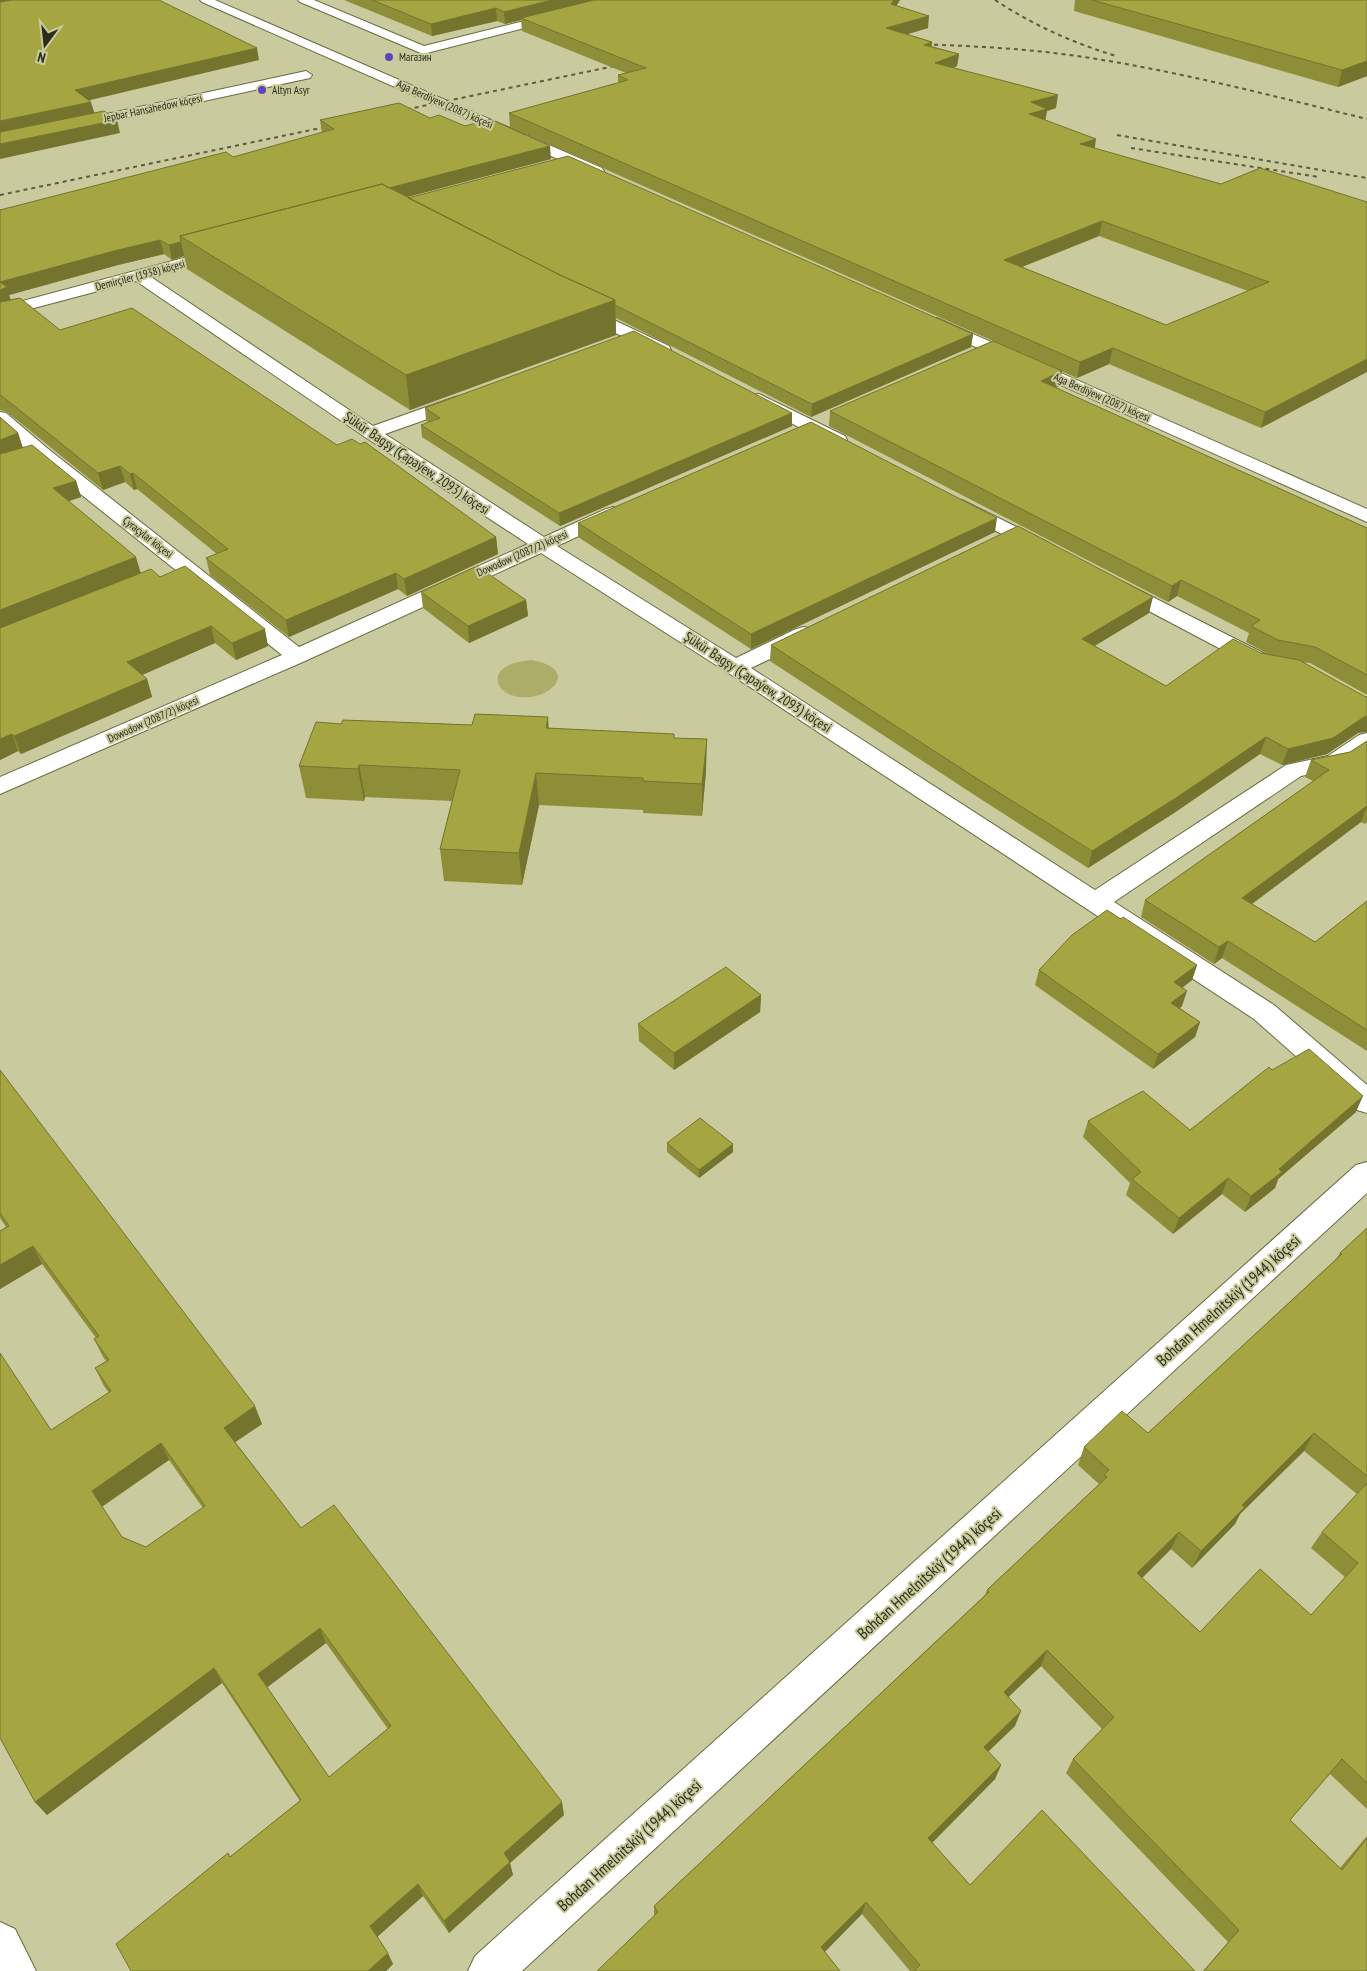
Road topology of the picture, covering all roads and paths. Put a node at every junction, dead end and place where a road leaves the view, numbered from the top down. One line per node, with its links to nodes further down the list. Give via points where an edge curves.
1 (206, 0): 8 (street, Aga Berdiýew (2087) köçesi)
2 (304, 0): 5 (street)
3 (339, 0): 5 (street)
4 (622, 0): 5 (street, via 423,50)
5 (316, 5)
6 (306, 74): 7 (street, Jepbar Hansähedow köçesi)
7 (0, 141)
8 (570, 160): 9 (street); 10 (street, Aga Berdiýew (2087) köçesi)
9 (551, 165)
10 (606, 176)
11 (234, 250): 12 (street, Demirçiler (1938) köçesi)
12 (138, 275): 14 (street, Demirçiler (1938) köçesi); 26 (street, Şükür Bagşy (Çapaýew, 2093) köçesi)
13 (569, 304): 16 (street)
14 (0, 312)
15 (920, 315): 18 (street, Aga Berdiýew (2087) köçesi)
16 (636, 335): 17 (street); 19 (street)
17 (617, 342)
18 (991, 347): 20 (street); 30 (street, Aga Berdiýew (2087) köçesi)
19 (679, 358)
20 (964, 359)
21 (741, 390): 25 (street)
22 (478, 394): 26 (street)
23 (838, 414): 25 (street)
24 (0, 417): 35 (street, Çyraçylar köçesi, via 32,454 175,570)
25 (802, 430): 27 (street)
26 (371, 433): 31 (street, Şükür Bagşy (Çapaýew, 2093) köçesi)
27 (855, 449)
28 (943, 496): 32 (street, via 1004,537)
29 (631, 505): 31 (street, Dowodow (2087/2) köçesi)
30 (1367, 516)
31 (541, 544): 35 (street, Dowodow (2087/2) köçesi); 37 (street, Şükür Bagşy (Çapaýew, 2093) köçesi)
32 (1057, 555)
33 (1100, 578): 36 (street)
34 (825, 624): 37 (street)
35 (297, 656): 39 (street, Dowodow (2087/2) köçesi)
36 (1274, 665)
37 (735, 667): 40 (street, Şükür Bagşy (Çapaýew, 2093) köçesi)
38 (1367, 740): 40 (street, via 1335,762 1294,770)
39 (0, 786)
40 (1094, 903): 41 (street, Şükür Bagşy (Çapaýew, 2093) köçesi, via 1264,1012)
41 (1367, 1102)
42 (1367, 1174): 45 (street, Bohdan Hmelnitskiý (1944) köçesi)
43 (0, 1944): 44 (street)
44 (14, 1971)
45 (490, 1971)

